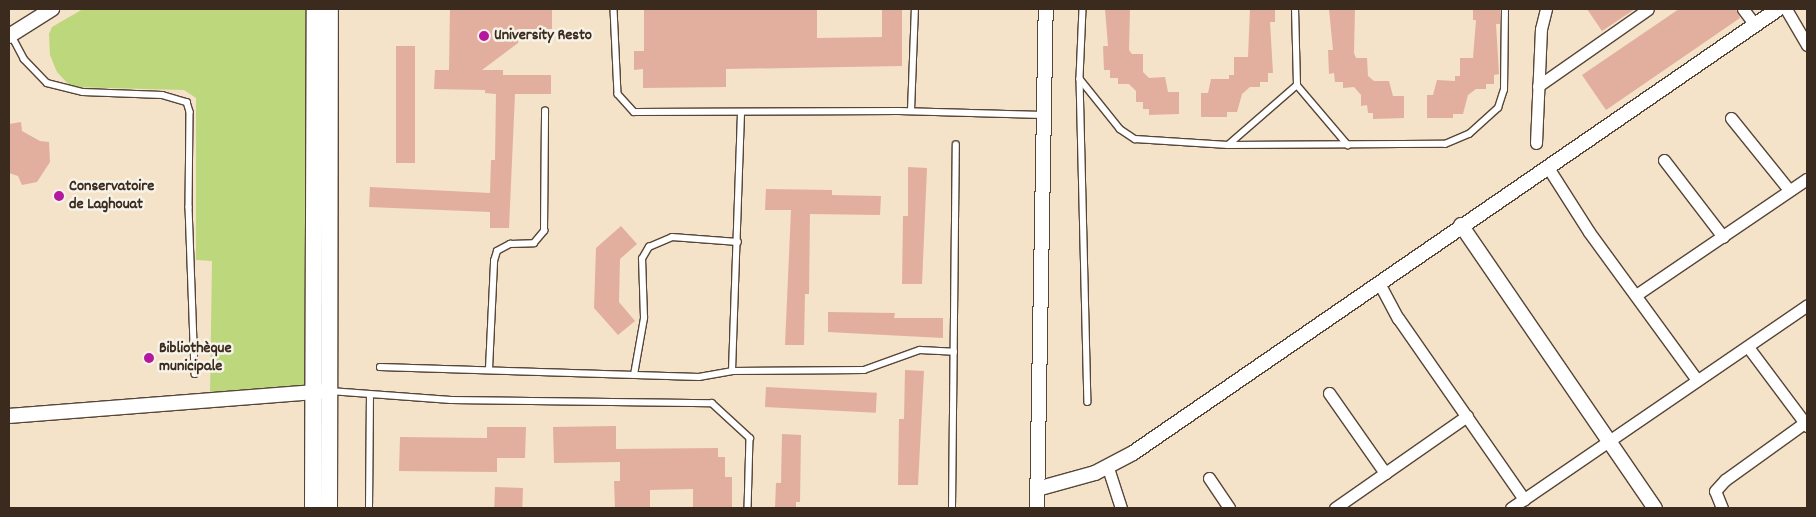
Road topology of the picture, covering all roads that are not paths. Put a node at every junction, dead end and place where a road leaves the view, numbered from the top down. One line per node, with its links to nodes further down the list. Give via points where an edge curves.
1 (52, 9): 16 (street)
2 (315, 9): 48 (main road)
3 (330, 9): 48 (main road)
4 (614, 9): 23 (lane, via 618,94 634,112)
5 (915, 9): 22 (lane)
6 (1046, 9): 24 (street)
7 (1083, 9): 18 (lane)
8 (1295, 9): 19 (lane)
9 (1505, 9): 29 (lane, via 1504,90 1498,108 1485,122 1469,134 1445,144)
10 (1546, 9): 20 (street, via 1541,29)
11 (1648, 9): 20 (street)
12 (1744, 9): 15 (street)
13 (1778, 9): 15 (street)
14 (1786, 9): 17 (street)
15 (1755, 24): 31 (street)
16 (10, 35): 45 (lane, via 24,58 47,82 83,92 162,95 187,102 190,112 189,207)
17 (1807, 45)
18 (1080, 80): 27 (lane, via 1126,135); 51 (lane)
19 (1298, 85): 27 (lane); 29 (lane)
20 (1538, 86): 26 (street)
21 (545, 111): 43 (lane, via 544,231 534,243 510,244 497,251)
22 (911, 111): 23 (lane); 24 (lane)
23 (740, 113): 36 (lane)
24 (1045, 115): 59 (street)
25 (1731, 118): 33 (street)
26 (1536, 143)
27 (1228, 144): 29 (lane)
28 (956, 145): 41 (lane)
29 (1348, 145)
30 (1664, 160): 35 (street)
31 (1547, 166): 34 (street); 38 (street, via 1589,232)
32 (1807, 178): 33 (street)
33 (1789, 190): 35 (street)
34 (1461, 225): 37 (street); 55 (street)
35 (1723, 237): 38 (street)
36 (738, 242): 44 (lane); 46 (lane, via 672,237 649,248 642,259 644,318)
37 (1379, 282): 53 (street, via 1398,318); 56 (street)
38 (1636, 295): 47 (street)
39 (1807, 305): 40 (street)
40 (1748, 347): 47 (street); 54 (street)
41 (954, 352): 44 (lane, via 920,350 864,370); 65 (lane)
42 (380, 367): 43 (lane)
43 (489, 369): 46 (lane)
44 (732, 371): 46 (lane, via 699,377)
45 (195, 374)
46 (634, 375)
47 (1697, 380): 55 (street)
48 (320, 391): 50 (lane); 52 (street); 61 (main road); 62 (main road, via 330,447)
49 (1329, 393): 57 (street)
50 (370, 396): 63 (lane); 64 (lane, via 451,400 712,402 750,438)
51 (1088, 402)
52 (9, 416)
53 (1467, 416): 57 (street); 60 (street)
54 (1806, 423): 72 (street, via 1725,480 1715,492)
55 (1608, 440): 60 (street); 71 (street)
56 (1108, 468): 59 (street); 67 (street)
57 (1385, 473): 69 (street)
58 (1209, 478): 68 (street)
59 (1037, 489): 66 (street)
60 (1524, 499): 70 (street)
61 (313, 508)
62 (329, 508)
63 (369, 508)
64 (748, 508)
65 (952, 508)
66 (1037, 508)
67 (1121, 508)
68 (1229, 508)
69 (1335, 508)
70 (1511, 508)
71 (1655, 508)
72 (1722, 508)

